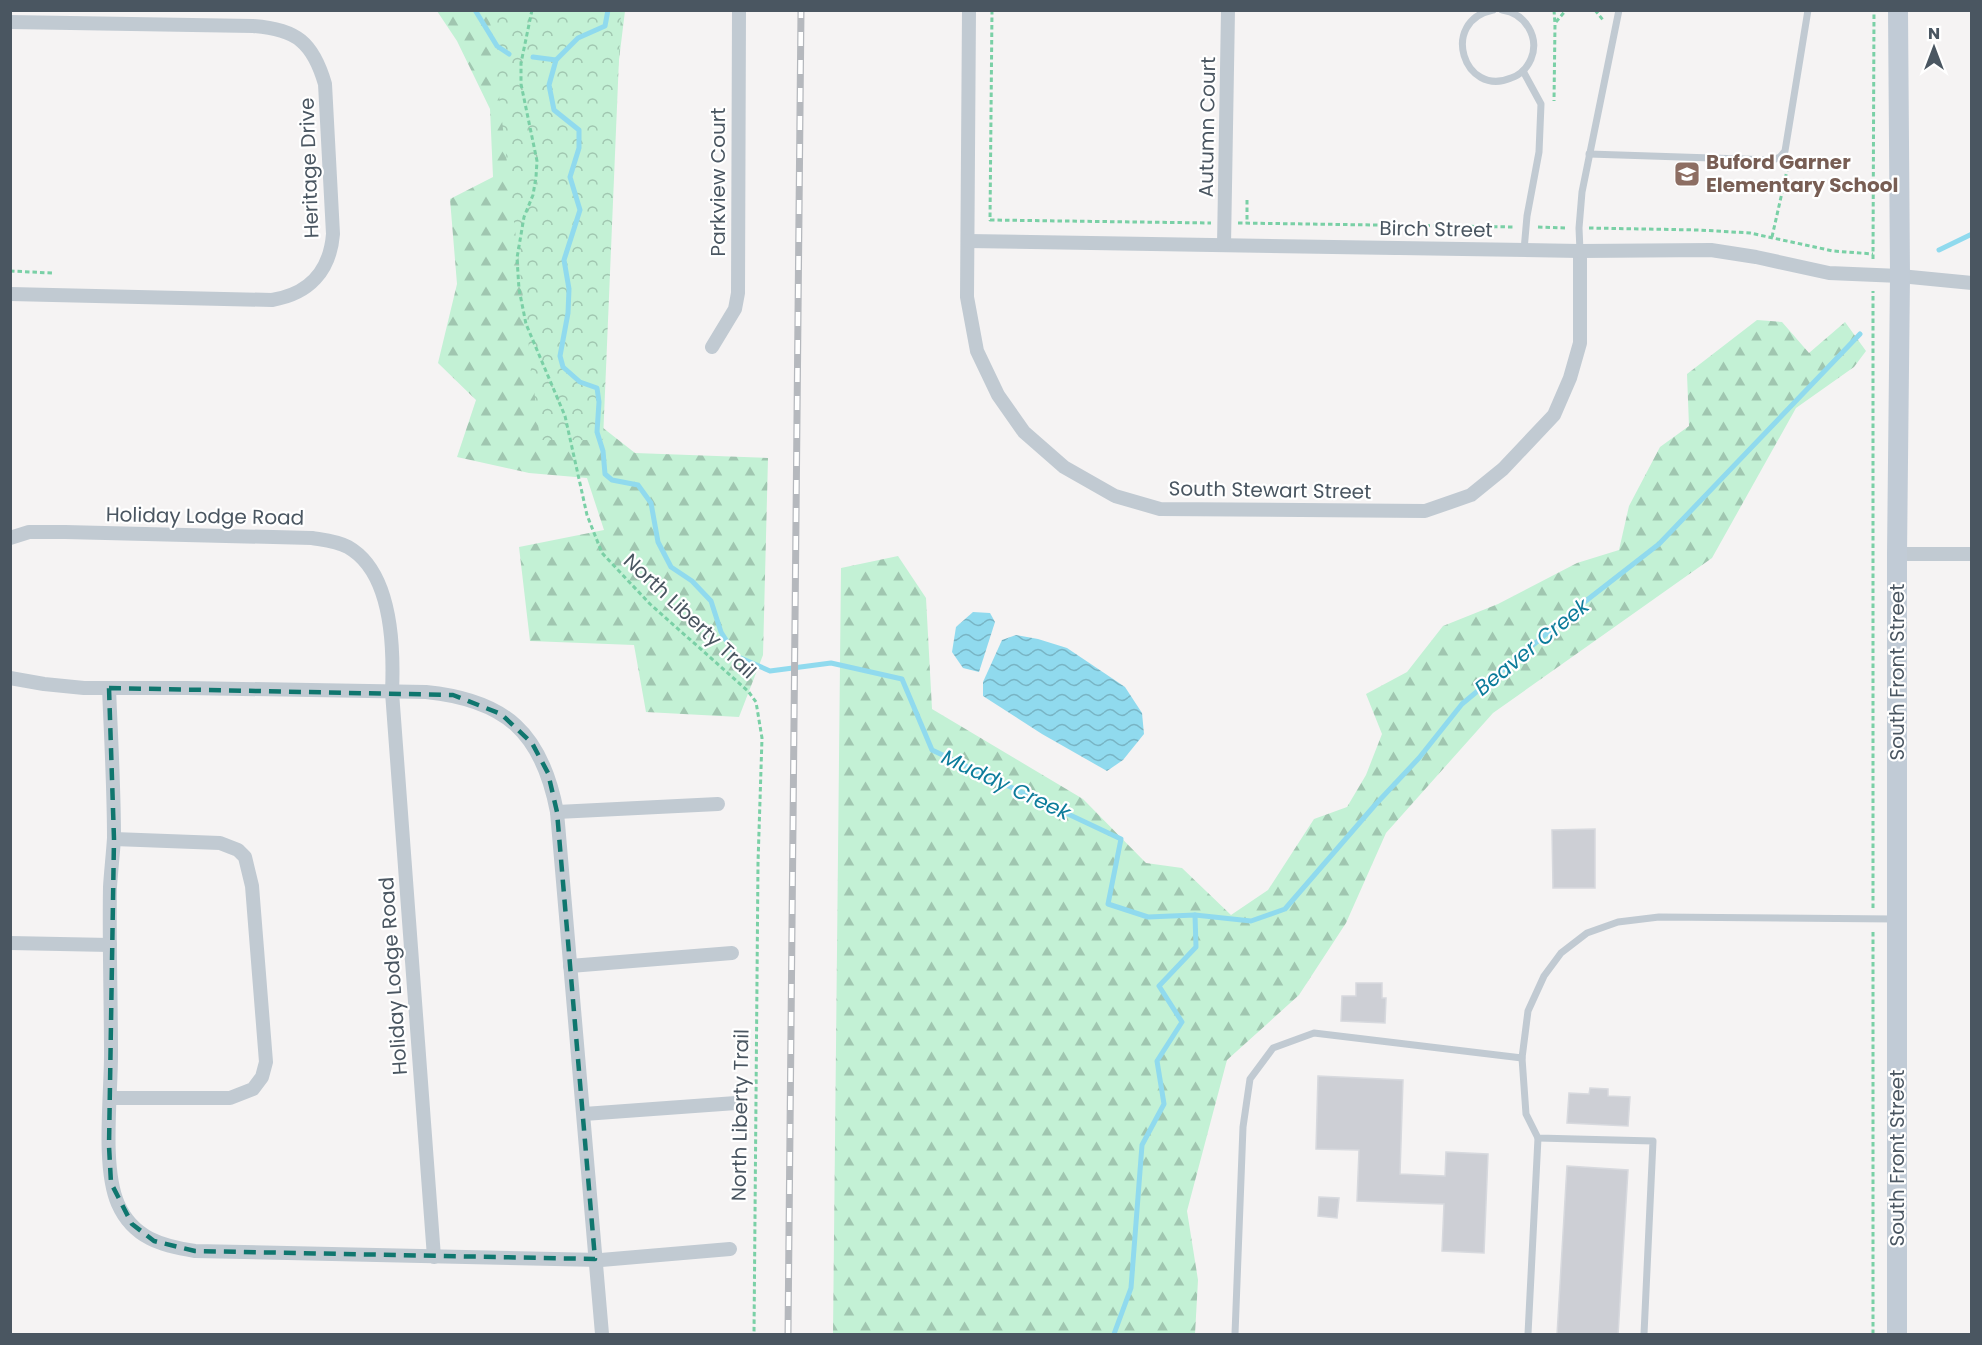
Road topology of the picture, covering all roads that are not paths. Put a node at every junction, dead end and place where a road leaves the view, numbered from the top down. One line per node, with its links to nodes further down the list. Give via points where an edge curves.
1 (739, 10): 19 (street, Parkview Court, via 738,293 735,309)
2 (969, 10): 12 (street, South Stewart Street)
3 (1228, 10): 13 (street, Autumn Court)
4 (1493, 10): 10 (lane, via 1467,27 1462,38 1465,61 1471,70 1492,81 1503,81)
5 (1502, 10): 10 (lane, via 1519,17 1533,37 1532,55)
6 (1619, 10): 11 (lane)
7 (1809, 10): 11 (lane, via 1785,151 1780,158)
8 (1898, 10): 16 (street, South Front Street)
9 (10, 21): 18 (street, Heritage Drive, via 253,26 282,30 301,40 319,63 325,84 333,234 327,263 317,277 283,298)
10 (1523, 70): 14 (lane, via 1541,104 1539,152)
11 (1589, 154): 15 (lane, via 1582,192)
12 (968, 241): 13 (street, Birch Street); 15 (street, South Stewart Street, via 967,297 977,351 998,395 1024,432 1064,467 1115,496 1160,509 1425,511 1471,495 1503,470 1554,415 1580,343)
13 (1224, 245): 14 (street, Birch Street)
14 (1524, 250): 15 (street, Birch Street)
15 (1580, 251): 16 (street, Birch Street, via 1711,250 1829,273)
16 (1900, 276): 17 (street, Birch Street); 21 (street, South Front Street)
17 (1971, 283)
18 (10, 294)
19 (712, 348)
20 (10, 538): 25 (street, Holiday Lodge Road, via 29,532 66,532 312,538 339,543 359,556 381,588 391,641)
21 (1897, 554): 22 (street); 29 (street, South Front Street)
22 (1971, 554)
23 (10, 678): 24 (street)
24 (109, 688): 25 (street); 28 (street)
25 (392, 692): 27 (street, via 453,695 501,714 532,743 551,784); 40 (street, Holiday Lodge Road)
26 (718, 804): 27 (street)
27 (557, 812): 33 (street)
28 (114, 839): 31 (street); 35 (street, via 220,843 245,857 252,886 266,1062 253,1089 230,1098)
29 (1897, 920): 34 (lane, via 1659,916 1618,922 1587,933 1561,953 1544,976 1528,1011); 46 (street, South Front Street)
30 (10, 943): 31 (street)
31 (110, 945): 35 (street)
32 (732, 953): 33 (street)
33 (570, 966): 37 (street)
34 (1522, 1058): 38 (lane, via 1526,1114); 43 (lane, via 1314,1033 1273,1048 1250,1079 1243,1127)
35 (111, 1098): 40 (street, via 111,1183 122,1211 154,1242 195,1251)
36 (736, 1103): 37 (street)
37 (584, 1114): 41 (street)
38 (1538, 1138): 44 (lane); 45 (lane, via 1653,1141)
39 (730, 1249): 41 (street)
40 (434, 1257): 41 (street)
41 (595, 1259): 42 (street)
42 (602, 1335)
43 (1235, 1335)
44 (1528, 1335)
45 (1644, 1335)
46 (1897, 1335)

